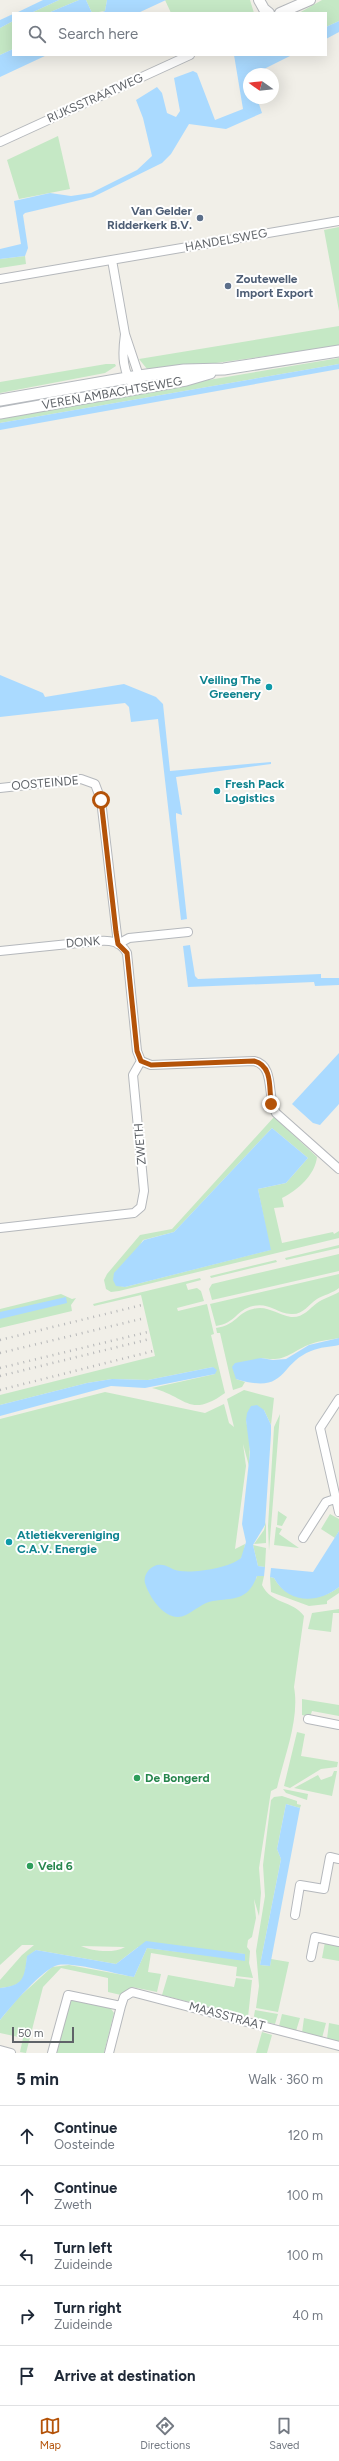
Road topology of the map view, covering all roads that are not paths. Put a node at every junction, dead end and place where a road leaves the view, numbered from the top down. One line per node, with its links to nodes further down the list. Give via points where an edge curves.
1 (259, 0): 3 (street)
2 (310, 0): 4 (street)
3 (267, 12)
4 (282, 12)
5 (188, 56): 6 (street, RIJKSSTRAATWEG)
6 (0, 142)
7 (339, 220): 8 (street, HANDELSWEG)
8 (112, 260): 9 (street, HANDELSWEG); 10 (street)
9 (0, 279)
10 (125, 334): 13 (street); 14 (street, via 123,349)
11 (339, 351): 12 (main road, VEREN AMBACHTSEWEG)
12 (224, 369): 13 (main road, VEREN AMBACHTSEWEG, via 184,370); 15 (main road, VEREN AMBACHTSEWEG, via 186,380)
13 (139, 376): 14 (main road, VEREN AMBACHTSEWEG); 15 (street)
14 (127, 378): 15 (street); 16 (main road, VEREN AMBACHTSEWEG)
15 (136, 389): 17 (main road, VEREN AMBACHTSEWEG)
16 (0, 400)
17 (0, 412)
18 (0, 788): 20 (street, OOSTEINDE, via 81,779 95,784 101,800)
19 (188, 932): 20 (street, DONK, via 129,938)
20 (118, 944): 21 (street, DONK, via 110,940); 22 (street, via 127,953 137,1051)
21 (0, 950)
22 (141, 1061): 23 (street, via 151,1065 260,1062 268,1072 271,1104 276,1113); 24 (street, ZWETH, via 133,1075 144,1191 141,1207 134,1213)
23 (339, 1169)
24 (0, 1228)
25 (339, 1399): 26 (street, via 320,1428)
26 (335, 1499): 27 (street); 28 (street, via 326,1502)
27 (339, 1512)
28 (303, 1538)
29 (308, 1719): 30 (street)
30 (339, 1725)
31 (339, 1858): 32 (street, via 330,1857 324,1888 300,1884)
32 (295, 1915)
33 (339, 1942): 34 (street, via 315,1937)
34 (311, 1957)
35 (121, 2006): 36 (street, MAASSTRAAT, via 124,1997 132,1992); 39 (street, via 68,1995); 40 (street)
36 (339, 2046)
37 (0, 2050): 38 (street)
38 (11, 2053)
39 (52, 2053)
40 (109, 2053)

